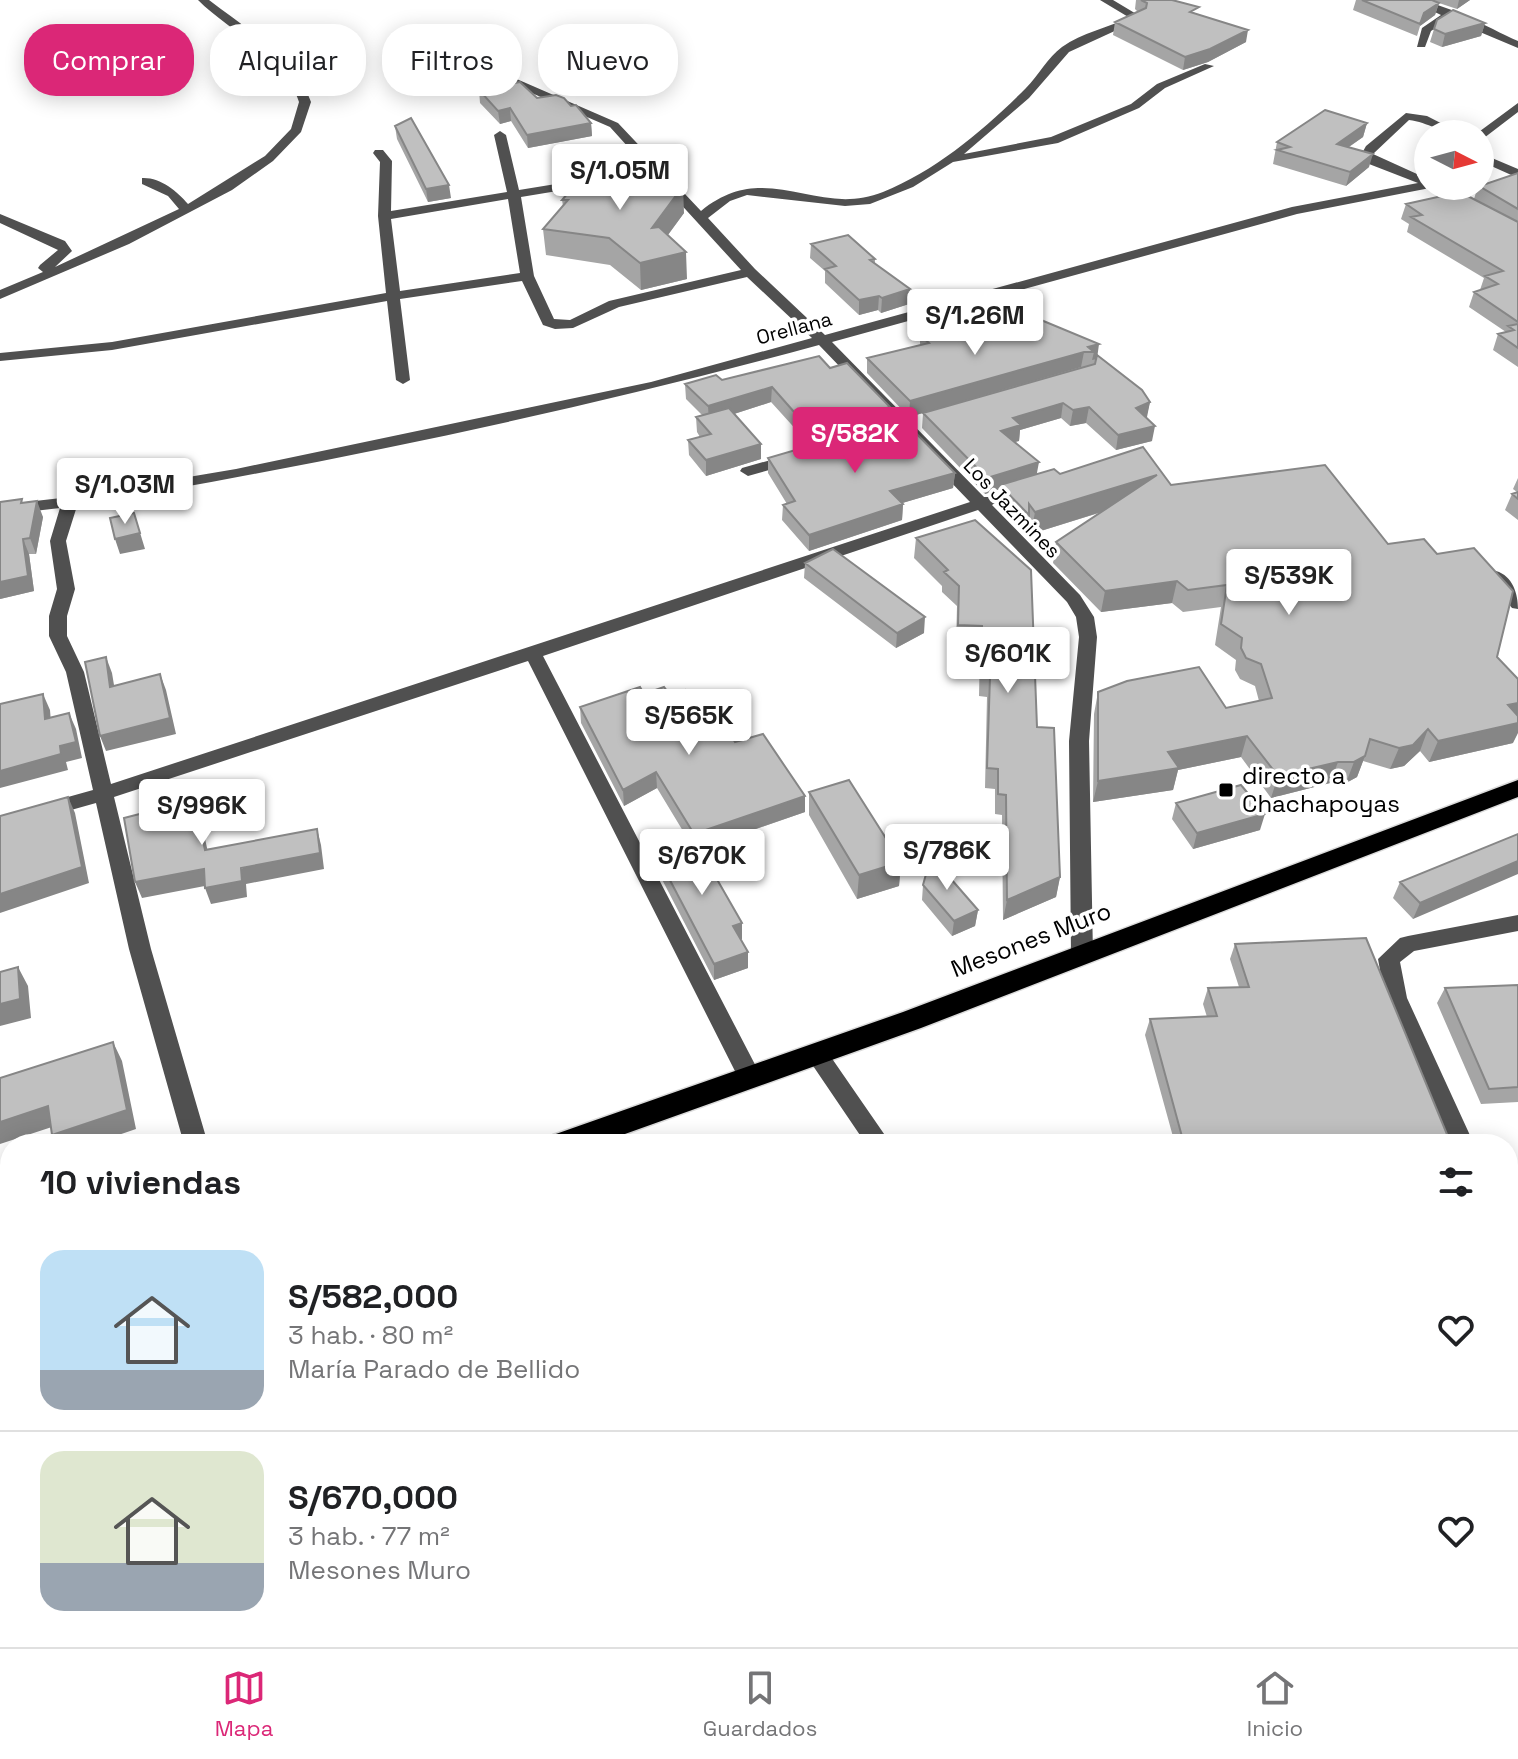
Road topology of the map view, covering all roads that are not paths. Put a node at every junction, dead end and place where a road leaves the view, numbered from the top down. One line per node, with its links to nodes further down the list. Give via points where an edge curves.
1 (203, 0): 23 (street, via 299,82 306,103 299,128 271,157 234,186)
2 (1105, 0): 14 (street, via 1138,18 1065,49 1055,66 998,122)
3 (1415, 0): 4 (street)
4 (1449, 14): 5 (street, via 1426,30); 6 (street)
5 (1421, 45)
6 (1518, 45)
7 (1209, 66): 14 (street, via 1161,86 1135,106 1054,140)
8 (522, 85): 16 (street, Los Jazmines, via 614,125)
9 (1517, 107): 11 (street)
10 (1427, 120): 18 (street, via 1406,116 1367,155)
11 (1494, 125)
12 (500, 135): 21 (street)
13 (379, 153): 24 (street, via 386,161)
14 (952, 159): 26 (street, via 872,201 824,202 748,191 730,196)
15 (1494, 163): 17 (street)
16 (656, 171): 21 (street); 26 (street, Los Jazmines)
17 (1518, 174)
18 (1414, 178)
19 (146, 181): 23 (street, via 172,193)
20 (1414, 187): 33 (street, Orellana, via 1296,210)
21 (514, 195): 24 (street); 29 (street)
22 (1459, 200): 27 (street)
23 (187, 211): 30 (street)
24 (384, 216): 32 (street)
25 (0, 218): 30 (street, via 65,251)
26 (700, 218): 28 (street, Los Jazmines)
27 (1518, 235)
28 (750, 272): 29 (street, via 614,304 573,324 555,325 543,315); 33 (street, Los Jazmines)
29 (527, 276): 32 (street)
30 (30, 281): 31 (street)
31 (0, 295)
32 (393, 296): 34 (street, via 112,346); 35 (street)
33 (823, 341): 39 (street, Orellana, via 653,386 236,474); 40 (street, Los Jazmines)
34 (0, 357)
35 (403, 380)
36 (805, 455): 37 (street)
37 (748, 471)
38 (1011, 494): 40 (street)
39 (70, 502): 41 (street, Orellana); 46 (street, via 58,541 66,589 58,636 75,672)
40 (981, 503): 44 (street); 49 (street, Los Jazmines, via 1074,599 1085,617 1079,741)
41 (0, 510)
42 (1489, 568): 43 (street)
43 (1518, 604)
44 (533, 653): 46 (street); 51 (street)
45 (1518, 788): 49 (highway, Mesones Muro)
46 (106, 793): 47 (street); 52 (street, via 140,949)
47 (0, 823)
48 (1518, 923): 55 (street, via 1408,944 1389,959 1396,998)
49 (1082, 955): 50 (highway, Mesones Muro)
50 (816, 1054): 51 (highway, Mesones Muro); 54 (street)
51 (750, 1078): 53 (highway, Mesones Muro)
52 (193, 1134)
53 (591, 1134)
54 (872, 1134)
55 (1457, 1134)

